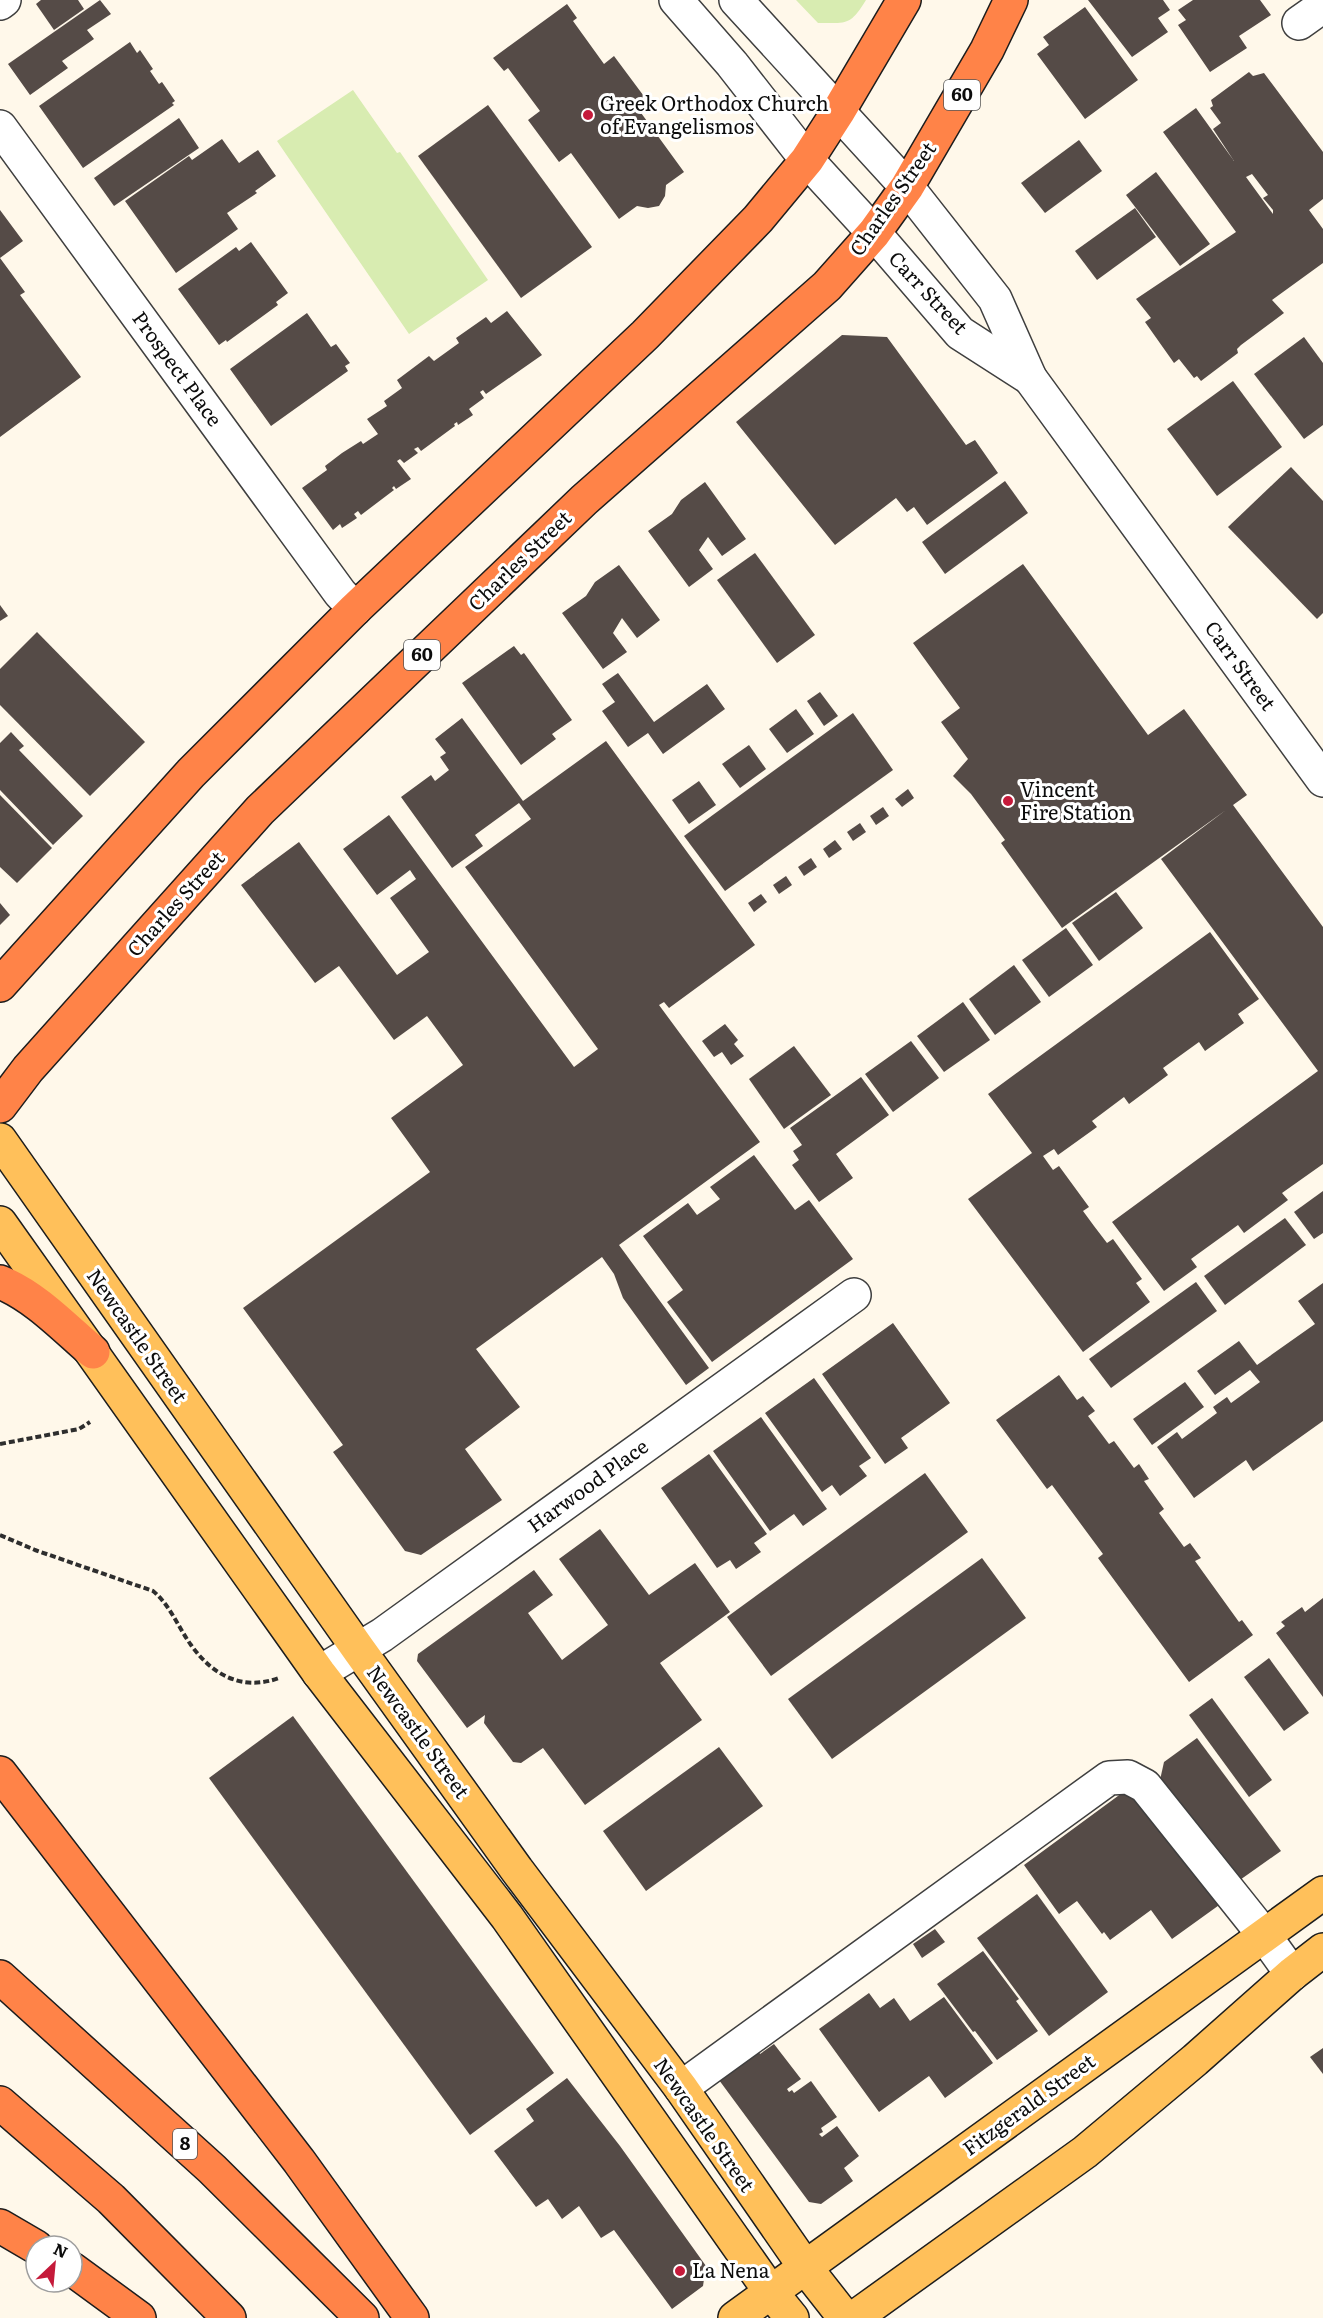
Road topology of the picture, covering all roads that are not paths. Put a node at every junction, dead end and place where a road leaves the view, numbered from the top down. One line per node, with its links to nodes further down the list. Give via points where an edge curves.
1 (4, 0): 6 (street)
2 (676, 0): 9 (street, Carr Street)
3 (736, 0): 7 (street, Carr Street)
4 (904, 0): 7 (highway)
5 (1011, 0): 10 (highway, Charles Street / 60, via 987,50)
6 (0, 3)
7 (838, 112): 9 (highway); 10 (street, Carr Street)
8 (0, 127): 13 (street, Prospect Place)
9 (807, 160): 11 (street, Carr Street); 13 (highway, via 758,219 645,335)
10 (907, 187): 11 (highway, Charles Street / 60); 12 (street, Carr Street, via 995,299)
11 (874, 233): 12 (street, Carr Street, via 960,333); 16 (highway, Charles Street / 60, via 826,286 584,500 260,810 28,1069)
12 (1030, 378): 14 (street, Carr Street)
13 (355, 609): 15 (highway, via 191,773)
14 (1323, 780)
15 (0, 985)
16 (0, 1106)
17 (0, 1140): 22 (main road, Newcastle Street)
18 (0, 1223): 21 (main road, Newcastle Street)
19 (0, 1282): 21 (highway, via 31,1300)
20 (854, 1295): 22 (street, Harwood Place)
21 (93, 1352): 23 (main road, Newcastle Street)
22 (359, 1650): 23 (street, Harwood Place); 30 (main road, Newcastle Street, via 517,1870)
23 (319, 1673): 36 (main road, Newcastle Street, via 507,1917)
24 (0, 1773): 40 (highway, via 299,2161)
25 (1323, 1893): 26 (main road, Fitzgerald Street)
26 (1264, 1935): 28 (street); 30 (street, via 1145,1786 1128,1777 1109,1778); 34 (main road, Fitzgerald Street)
27 (1323, 1950): 28 (main road)
28 (1292, 1974): 44 (main road, via 1086,2152)
29 (0, 1977): 39 (highway, 8, via 212,2169)
30 (681, 2088): 34 (main road, Newcastle Street)
31 (0, 2103): 38 (highway, via 111,2199)
32 (0, 2226): 33 (highway)
33 (24, 2240)
34 (805, 2267): 36 (main road, Fitzgerald Street); 43 (main road, Newcastle Street)
35 (84, 2278): 37 (highway)
36 (770, 2291): 41 (main road, Fitzgerald Street); 42 (main road, Newcastle Street)
37 (139, 2318)
38 (229, 2318)
39 (362, 2318)
40 (412, 2318)
41 (735, 2318)
42 (792, 2318)
43 (845, 2318)
44 (854, 2318)

